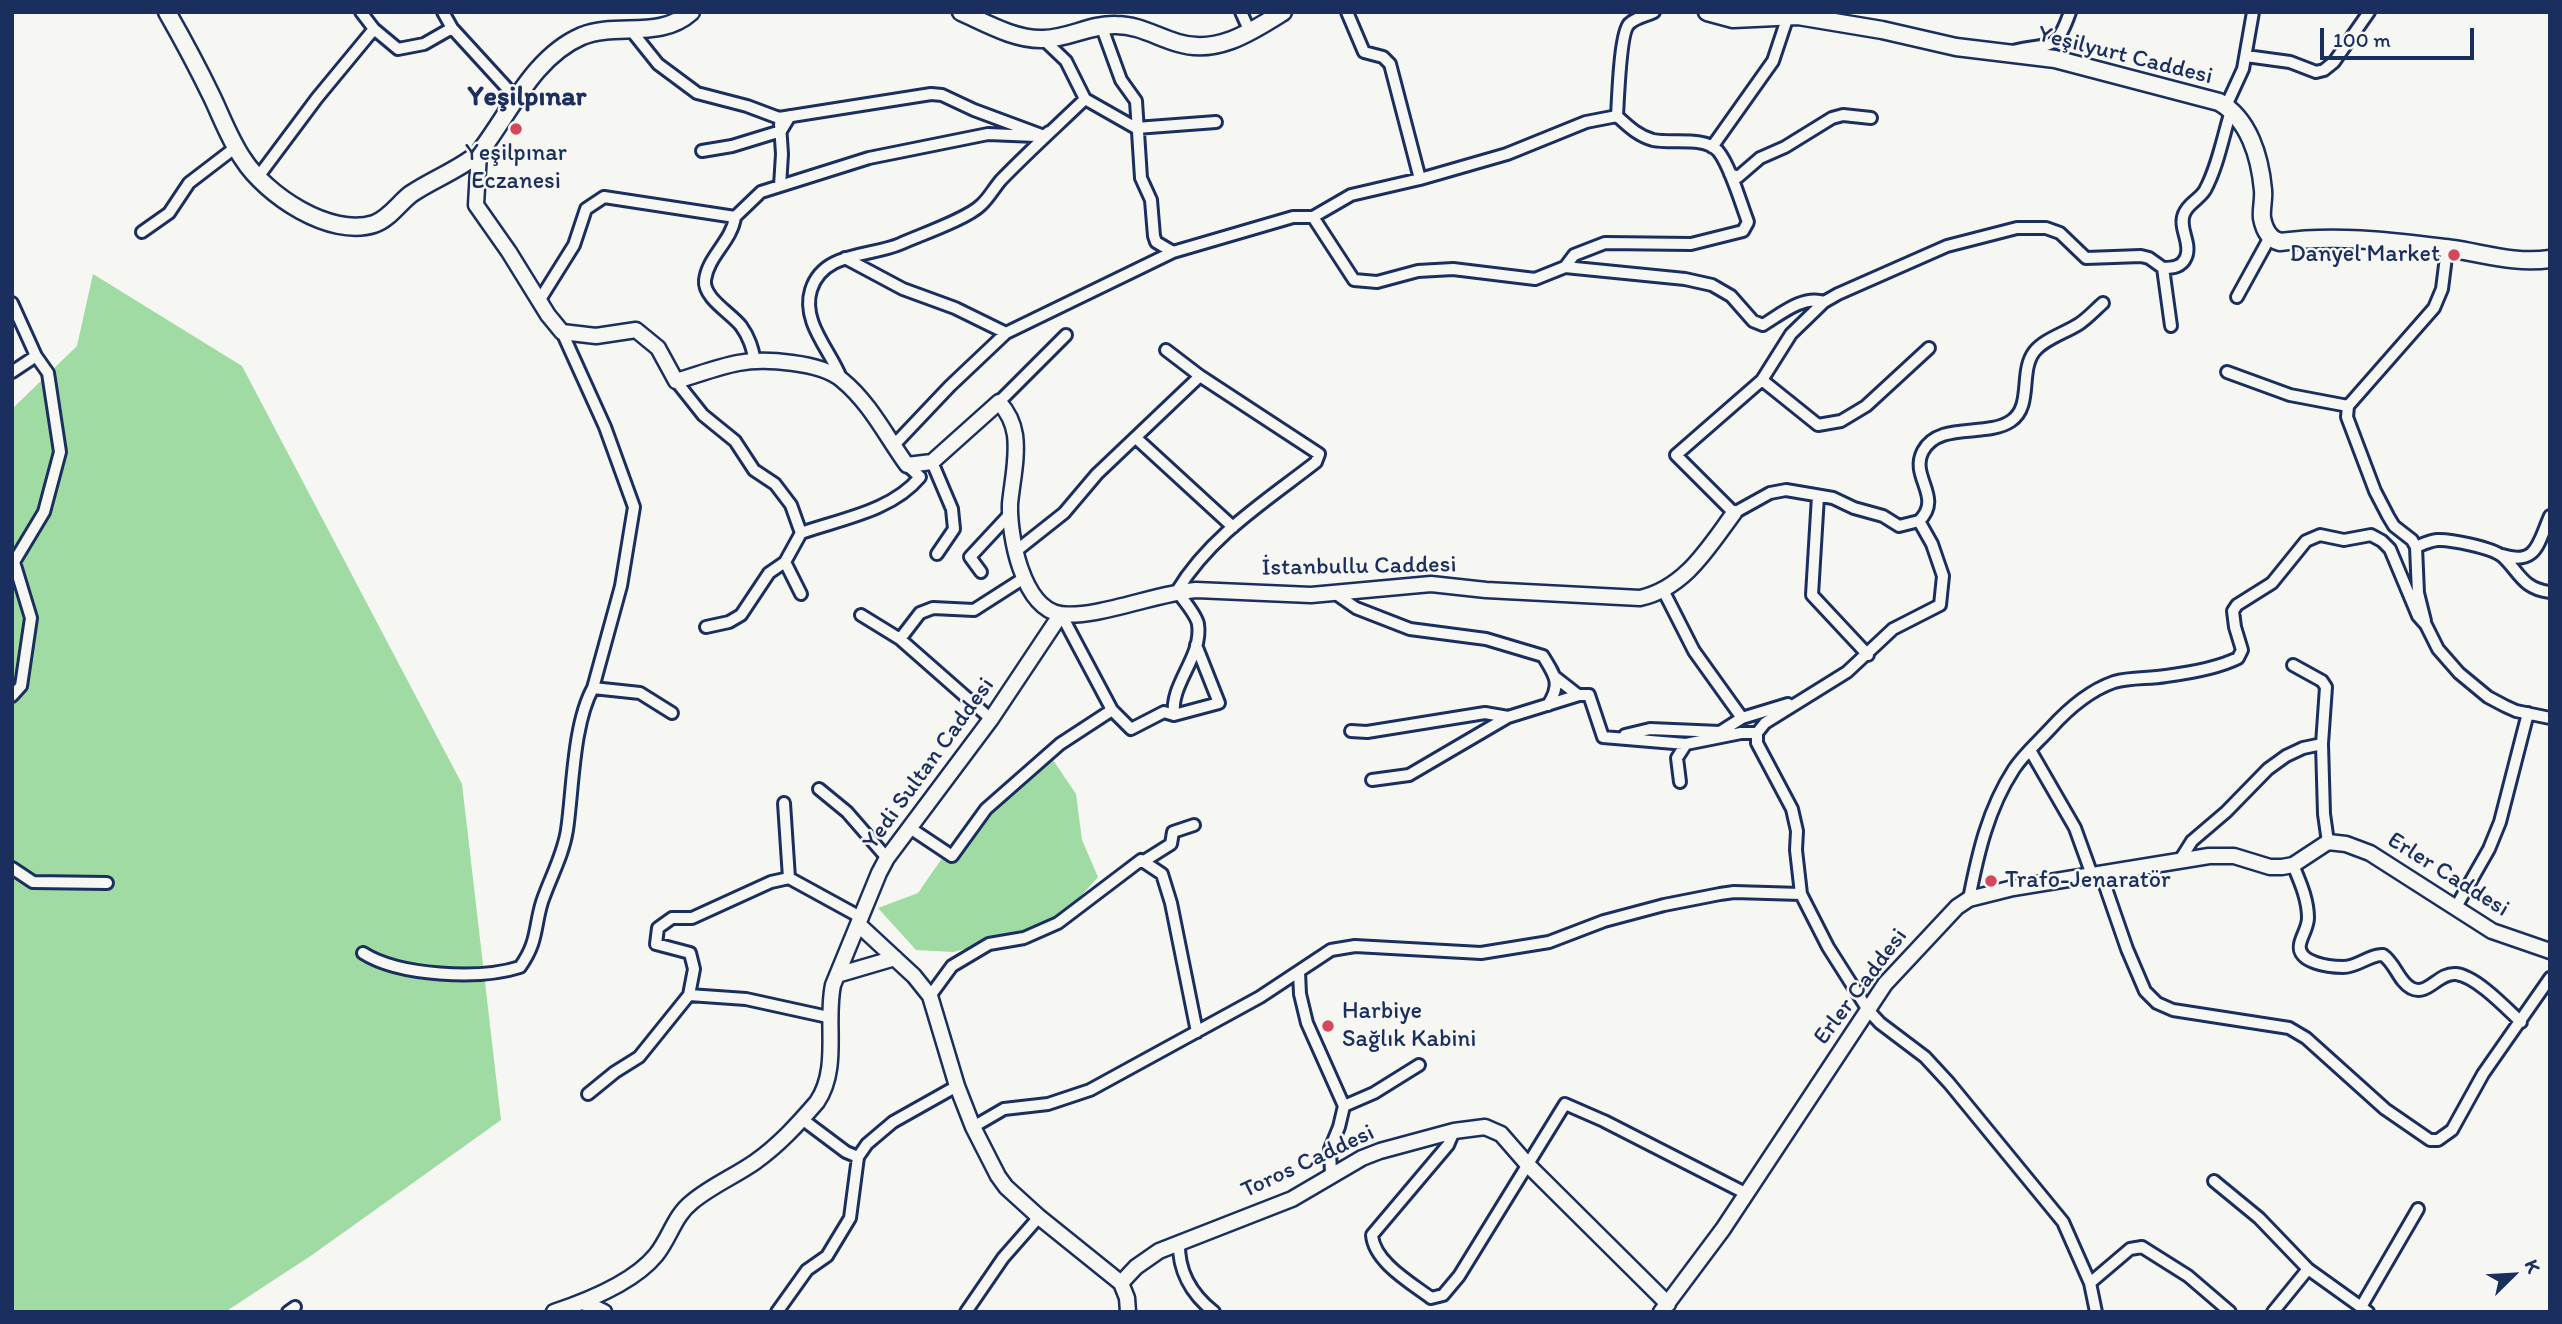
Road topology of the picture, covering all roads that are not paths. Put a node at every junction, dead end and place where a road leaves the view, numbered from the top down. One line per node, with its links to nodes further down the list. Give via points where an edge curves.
1 (167, 12): 35 (main road)
2 (360, 12): 19 (street)
3 (443, 12): 17 (street)
4 (691, 12): 18 (main road, via 664,27)
5 (963, 12): 21 (main road, via 1018,35)
6 (1241, 12): 20 (street)
7 (1269, 12): 20 (street)
8 (1283, 12): 20 (main road)
9 (1347, 12): 41 (street, via 1364,52 1391,64)
10 (1654, 12): 27 (street, via 1626,29)
11 (1707, 12): 15 (main road, Yeşilyurt Caddesi, via 1732,19)
12 (2070, 12): 22 (street, via 2053,44)
13 (2253, 12): 23 (street)
14 (2369, 12): 23 (street, via 2324,70)
15 (1788, 16): 22 (main road, Yeşilyurt Caddesi); 36 (street, via 1773,61)
16 (1101, 25): 20 (main road, via 1132,26 1197,47 1221,44); 21 (main road); 32 (street, via 1121,80 1136,101)
17 (452, 28): 19 (street, via 424,44 398,49); 24 (street)
18 (630, 29): 24 (main road, via 593,33 568,44 536,72); 28 (street, via 658,64 697,93)
19 (374, 30): 40 (street)
20 (1250, 32)
21 (1044, 40): 25 (street, via 1066,61)
22 (2007, 52): 26 (main road, Yeşilyurt Caddesi, via 2083,64)
23 (2246, 55): 26 (street)
24 (516, 98): 38 (main road)
25 (1085, 99): 31 (street); 32 (street)
26 (2228, 108): 46 (main road, Yeşilyurt Caddesi, via 2250,136 2263,188 2262,218); 52 (street, via 2209,181 2181,223 2188,252 2185,260)
27 (1617, 116): 36 (street, via 1654,140); 41 (street, via 1586,122 1507,154)
28 (785, 117): 33 (street); 34 (street, via 931,94)
29 (1871, 118): 39 (street, via 1832,118 1760,158 1744,174)
30 (1216, 122): 32 (street)
31 (1057, 126): 34 (street); 49 (street, via 980,206 886,250)
32 (1136, 128): 48 (street, via 1141,178 1151,200 1156,243)
33 (780, 131): 37 (street); 42 (street)
34 (1044, 136): 42 (street, via 988,134 869,158)
35 (236, 147): 40 (main road); 45 (street, via 189,183 169,213)
36 (1713, 147): 39 (street)
37 (702, 151)
38 (479, 153): 40 (main road, via 411,195 387,217 364,226 313,218); 54 (street, via 475,205)
39 (1730, 174): 51 (street, via 1748,222 1743,231 1691,244 1605,243 1574,255)
40 (258, 177)
41 (1420, 179): 44 (street, via 1350,195)
42 (780, 186): 43 (street, via 761,192)
43 (735, 217): 54 (street, via 604,197 586,209 574,245); 65 (street, via 734,227 710,263 706,291 750,339)
44 (1313, 217): 48 (street, via 1293,217); 51 (street, via 1354,281 1377,282 1418,271 1452,269 1535,279)
45 (142, 232)
46 (2270, 237): 47 (main road, via 2280,242 2353,238); 53 (street)
47 (2447, 249): 50 (main road, via 2510,260); 73 (street, via 2442,289 2434,308)
48 (1173, 252): 60 (street)
49 (845, 258): 60 (street, via 903,289); 69 (street, via 817,277 809,312)
50 (2550, 259)
51 (1564, 267): 55 (street, via 1712,285 1763,325 1799,303)
52 (2163, 268): 55 (street, via 2141,256 2086,258 2060,233 2025,227 1947,246); 58 (street)
53 (2237, 297)
54 (538, 301): 59 (street)
55 (1824, 302): 70 (street, via 1791,334)
56 (12, 303): 64 (street)
57 (2103, 303): 82 (street, via 2081,323 2035,351 2014,419 1988,430 1950,434 1923,450 1920,461 1930,504)
58 (2171, 326)
59 (562, 332): 71 (street, via 596,336 636,330 658,348); 106 (street, via 606,427 634,507 621,586)
60 (1006, 333): 75 (street)
61 (1066, 335): 72 (street)
62 (1929, 348): 70 (street, via 1866,406 1841,421 1818,425)
63 (1166, 350): 68 (street)
64 (36, 356): 66 (street); 108 (street, via 48,373 60,452 44,512 13,562 31,618 21,686)
65 (755, 360): 69 (street, via 812,366); 71 (street)
66 (13, 371)
67 (2227, 372): 73 (street, via 2290,395)
68 (1200, 376): 74 (street); 83 (street, via 1318,454 1316,462)
69 (841, 378): 75 (street)
70 (1762, 380): 79 (street, via 1676,455)
71 (676, 381): 84 (street, via 703,415 735,441 754,470 775,484 791,505)
72 (999, 402): 76 (street); 80 (street, via 1015,435)
73 (2348, 405): 85 (street, via 2347,417 2375,491 2394,526)
74 (1136, 438): 83 (street); 86 (street, via 1064,513)
75 (895, 444): 77 (street)
76 (932, 462): 77 (street); 87 (street, via 952,509 954,529)
77 (907, 465): 84 (street, via 920,477 908,491 877,508)
78 (1818, 496): 79 (street, via 1786,490 1770,493); 82 (street, via 1883,516 1899,526); 103 (street, via 1812,595)
79 (1734, 513): 92 (street, İstanbullu Caddesi, via 1692,568)
80 (1010, 514): 86 (street); 90 (street, via 970,557)
81 (2550, 516): 88 (street, via 2532,553 2524,559)
82 (1919, 521): 103 (street, via 1943,576 1940,605 1893,629)
83 (1233, 527): 93 (street, via 1197,560)
84 (801, 533): 89 (street)
85 (2416, 547): 88 (street, via 2447,540); 99 (street, via 2418,593)
86 (1017, 551): 91 (street)
87 (937, 554)
88 (2501, 555): 94 (street, via 2518,576)
89 (785, 562): 95 (street); 100 (street, via 769,573 741,615)
90 (981, 572)
91 (1024, 578): 97 (street, via 1043,607); 101 (street, via 974,610 933,608 920,613)
92 (1663, 590): 96 (street, İstanbullu Caddesi, via 1629,598 1431,584); 116 (street, via 1695,651)
93 (1177, 591): 96 (street, İstanbullu Caddesi); 97 (street, İstanbullu Caddesi); 102 (street, via 1198,623)
94 (2550, 592)
95 (801, 594)
96 (1336, 594): 105 (street, via 1356,608 1410,629 1486,639 1543,656)
97 (1061, 614): 111 (street); 118 (street, Yedi Sultan Caddesi)
98 (861, 615): 101 (street)
99 (2426, 625): 113 (street, via 2438,649 2473,686 2505,706); 124 (street, via 2382,541 2371,535 2344,540 2320,535 2306,541 2272,583 2237,605 2233,617 2242,650 2238,658 2094,690)
100 (706, 627)
101 (900, 639): 118 (street)
102 (1196, 645): 114 (street, via 1173,702); 114 (street, via 1219,703)
103 (1868, 655): 109 (street)
104 (2293, 665): 123 (street, via 2326,687)
105 (1555, 677): 107 (street); 110 (street, via 1556,692)
106 (593, 688): 112 (street, via 640,693); 145 (street, via 574,763 566,833 541,903 536,935 520,967 482,975 449,974 376,961)
107 (1577, 695): 110 (street); 121 (street, via 1589,695 1603,737)
108 (12, 696)
109 (1807, 697): 116 (street); 120 (street)
110 (1548, 705): 115 (street)
111 (1112, 710): 114 (street, via 1131,729 1164,712); 130 (street, via 1060,744 986,809 951,856)
112 (672, 713)
113 (2528, 713): 117 (street); 142 (street, via 2500,822)
114 (1174, 715)
115 (1508, 718): 119 (street, via 1485,713); 125 (street, via 1409,775)
116 (1742, 718): 121 (street, via 1720,732 1650,729)
117 (2550, 718)
118 (991, 719): 130 (street, Yedi Sultan Caddesi)
119 (1351, 731)
120 (1757, 733): 122 (street); 140 (street, via 1756,743 1792,809)
121 (1616, 738): 122 (street)
122 (1686, 744): 126 (street, via 1677,758)
123 (2322, 744): 131 (street); 133 (street, via 2303,748 2268,769 2192,841)
124 (2031, 750): 137 (street); 141 (street, via 2014,769 1990,816)
125 (1372, 780)
126 (1680, 782)
127 (819, 789): 132 (street, via 847,811)
128 (784, 803): 138 (street)
129 (1194, 825): 134 (street, via 1173,832 1171,844)
130 (910, 828): 132 (street, Yedi Sultan Caddesi)
131 (2328, 842): 135 (street); 142 (street, Erler Caddesi, via 2370,853)
132 (887, 858): 143 (street, Yedi Sultan Caddesi)
133 (2180, 860): 135 (street, Erler Caddesi, via 2223,855 2270,867); 137 (street, Erler Caddesi)
134 (1143, 861): 151 (street, via 1058,923 1024,938 989,944 952,966); 155 (street, via 1162,874)
135 (2293, 865): 154 (street, via 2307,905 2308,920 2300,943 2305,958 2343,967 2384,955 2409,988 2419,990 2442,976 2460,974 2496,998)
136 (12, 868): 139 (street, via 33,882)
137 (2096, 874): 141 (street, Erler Caddesi); 154 (street, via 2145,990 2157,1003 2173,1010 2289,1028 2385,1109 2430,1140 2452,1130 2483,1074)
138 (789, 878): 143 (street); 150 (street, via 692,918 672,918 658,928 656,944 690,953 694,969)
139 (107, 883)
140 (1801, 894): 147 (street, via 1720,894 1604,921 1549,942 1481,953 1355,946 1331,950); 152 (street)
141 (1969, 899): 152 (street, Erler Caddesi, via 1897,970)
142 (2456, 907): 144 (street, Erler Caddesi, via 2492,931)
143 (860, 922): 146 (street); 148 (street, Yedi Sultan Caddesi)
144 (2550, 951)
145 (363, 953)
146 (895, 958): 148 (street); 151 (street)
147 (1299, 972): 155 (street); 159 (street, via 1307,1023)
148 (837, 975): 153 (street, Yedi Sultan Caddesi)
149 (2550, 978): 154 (street)
150 (689, 995): 153 (street, via 746,999); 158 (street, via 639,1057)
151 (930, 996): 157 (street)
152 (1868, 1010): 167 (street, Erler Caddesi); 173 (street, via 1925,1057 2005,1148 2063,1222)
153 (828, 1017): 160 (street, Yedi Sultan Caddesi, via 831,1042 825,1083)
154 (2521, 1023)
155 (1197, 1032): 161 (street, via 1090,1090 1048,1104 1004,1109)
156 (1419, 1065): 159 (street)
157 (957, 1086): 161 (street); 163 (street, via 893,1122)
158 (588, 1094)
159 (1344, 1106): 165 (street, via 1330,1150)
160 (802, 1119): 163 (street); 174 (street, Yedi Sultan Caddesi, via 756,1162 689,1204 655,1257)
161 (973, 1127): 169 (street, via 1006,1188)
162 (1454, 1131): 164 (street, Toros Caddesi, via 1493,1130); 164 (street, via 1448,1145 1372,1235 1376,1251 1431,1298 1443,1295 1460,1276); 165 (street, Toros Caddesi, via 1380,1150)
163 (858, 1157): 179 (street, via 850,1218 827,1256 807,1270)
164 (1528, 1165): 167 (street, via 1558,1113 1569,1104); 175 (street, Toros Caddesi)
165 (1331, 1174): 170 (street, Toros Caddesi, via 1292,1199)
166 (2214, 1181): 171 (street)
167 (1747, 1194): 175 (street, Erler Caddesi)
168 (2418, 1209): 176 (street)
169 (1039, 1217): 172 (street); 180 (street, via 1003,1258)
170 (1179, 1242): 172 (street, Toros Caddesi, via 1149,1257); 182 (street, via 1184,1276)
171 (2308, 1269): 176 (street); 185 (street)
172 (1121, 1283): 181 (street)
173 (2090, 1283): 183 (street); 184 (street, via 2130,1249 2142,1247 2188,1276)
174 (583, 1302): 177 (street, Yedi Sultan Caddesi); 178 (street)
175 (1665, 1308)
176 (2365, 1309)
177 (554, 1312)
178 (604, 1312)
179 (776, 1312)
180 (967, 1312)
181 (1128, 1312)
182 (1214, 1312)
183 (2096, 1312)
184 (2230, 1312)
185 (2273, 1312)

